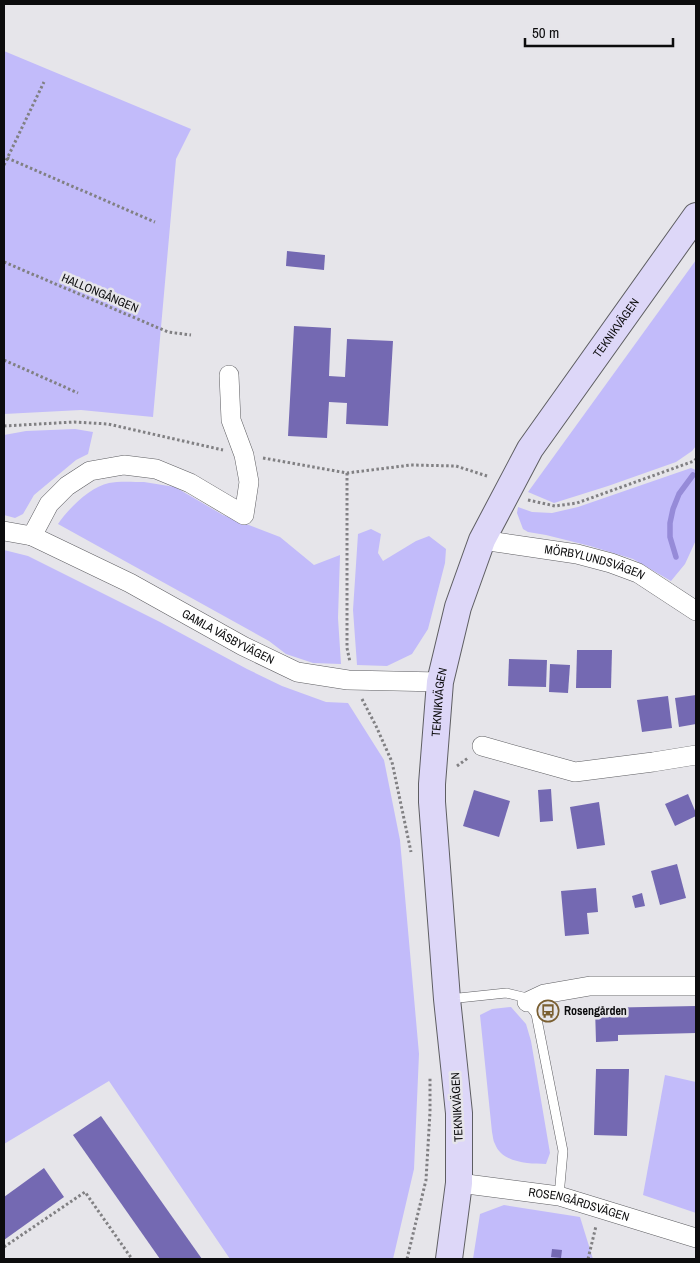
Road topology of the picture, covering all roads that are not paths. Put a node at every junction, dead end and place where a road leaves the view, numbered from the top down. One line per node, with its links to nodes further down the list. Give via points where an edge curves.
1 (696, 216): 5 (street, TEKNIKVÄGEN, via 530,448)
2 (229, 375): 4 (street, via 231,420 250,482 244,515 190,483 156,469 124,465 90,471 67,486 49,504)
3 (4, 530): 4 (street, GAMLA VÄSBYVÄGEN)
4 (32, 536): 7 (street, GAMLA VÄSBYVÄGEN, via 130,583 297,672 348,680)
5 (482, 540): 6 (street, MÖRBYLUNDSVÄGEN, via 577,554 611,563 638,573); 7 (street, TEKNIKVÄGEN, via 458,607)
6 (696, 611)
7 (440, 682): 11 (street, TEKNIKVÄGEN, via 432,802)
8 (482, 746): 9 (street, via 575,772)
9 (696, 755)
10 (696, 986): 12 (street, via 590,986 544,994)
11 (447, 999): 12 (lane, via 506,993 522,997); 13 (street, TEKNIKVÄGEN, via 459,1113)
12 (527, 1002): 14 (lane, via 536,1014 563,1151)
13 (459, 1183): 14 (street, ROSENGÅRDSVÄGEN); 16 (street, TEKNIKVÄGEN)
14 (559, 1196): 15 (street, ROSENGÅRDSVÄGEN)
15 (696, 1238)
16 (449, 1259)

